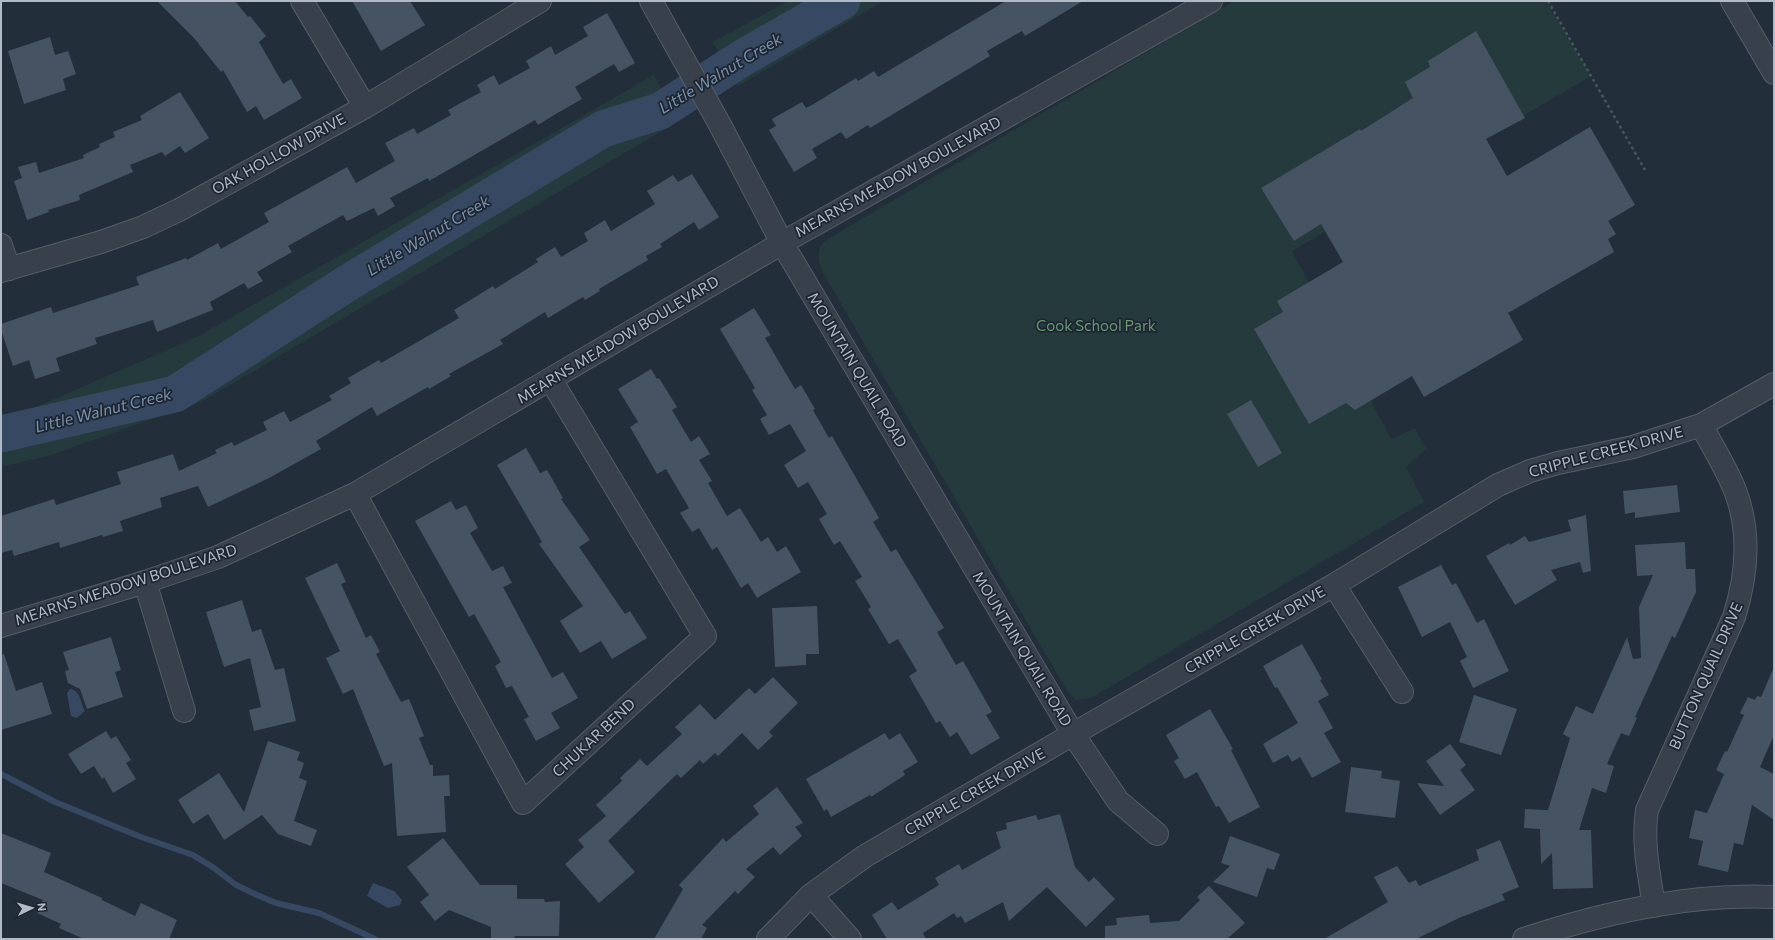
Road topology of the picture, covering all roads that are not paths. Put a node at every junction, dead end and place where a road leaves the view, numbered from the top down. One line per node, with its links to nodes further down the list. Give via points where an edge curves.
1 (302, 1): 7 (street)
2 (540, 1): 7 (street, OAK HOLLOW DRIVE)
3 (651, 1): 8 (street, MOUNTAIN QUAIL ROAD)
4 (1211, 1): 8 (street, MEARNS MEADOW BOULEVARD)
5 (1732, 1): 6 (street)
6 (1773, 70)
7 (365, 107): 10 (street, OAK HOLLOW DRIVE, via 179,210 143,227)
8 (782, 243): 11 (street, MEARNS MEADOW BOULEVARD); 20 (street, MOUNTAIN QUAIL ROAD)
9 (1, 245): 10 (street)
10 (5, 270)
11 (551, 380): 14 (street, MEARNS MEADOW BOULEVARD); 14 (street, CHUKAR BEND, via 704,636 523,803)
12 (1774, 384): 13 (street, CRIPPLE CREEK DRIVE)
13 (1701, 425): 16 (street, CRIPPLE CREEK DRIVE, via 1633,447 1530,471 1498,485); 24 (street, BUTTON QUAIL DRIVE, via 1736,493 1746,534 1745,574 1734,617 1647,810 1645,842)
14 (354, 494): 15 (street, MEARNS MEADOW BOULEVARD, via 218,557)
15 (145, 582): 17 (street, MEARNS MEADOW BOULEVARD); 19 (street)
16 (1334, 585): 18 (street); 20 (street, CRIPPLE CREEK DRIVE)
17 (1, 626)
18 (1402, 692)
19 (184, 711)
20 (1073, 734): 21 (street, MOUNTAIN QUAIL ROAD, via 1118,801); 22 (street, CRIPPLE CREEK DRIVE, via 866,856)
21 (1157, 834)
22 (811, 895): 25 (street, CRIPPLE CREEK DRIVE); 26 (street)
23 (1774, 897): 24 (street, via 1744,896)
24 (1654, 906): 27 (street, via 1565,925)
25 (768, 939)
26 (850, 939)
27 (1524, 939)

